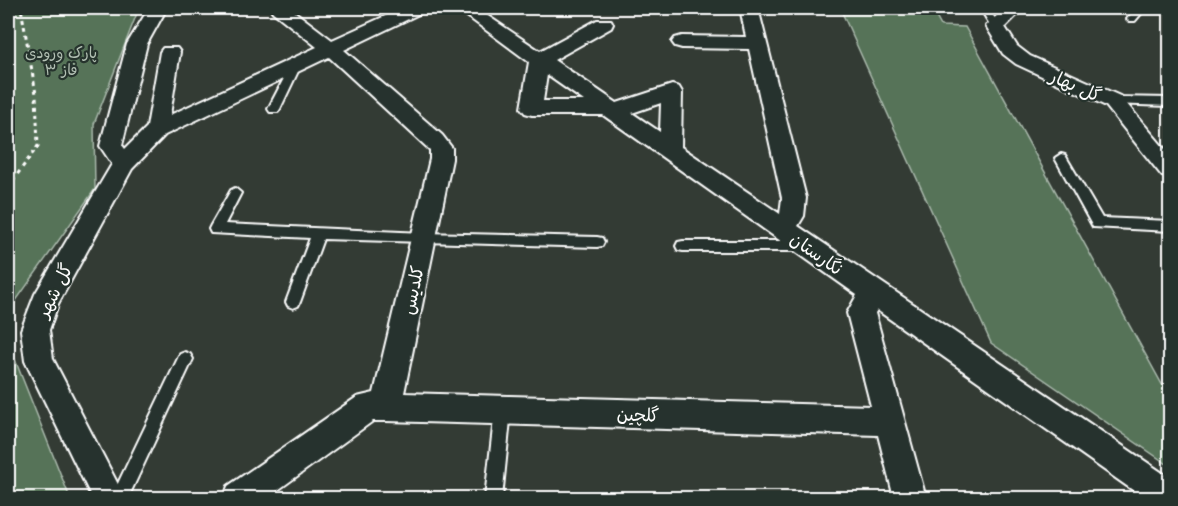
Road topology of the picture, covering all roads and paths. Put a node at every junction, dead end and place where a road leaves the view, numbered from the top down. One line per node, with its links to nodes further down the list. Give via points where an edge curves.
1 (21, 8): 28 (path, via 36,94 38,146)
2 (158, 8): 26 (street, via 137,44 111,146)
3 (279, 8): 15 (street)
4 (417, 8): 15 (street, گل شهر)
5 (465, 8): 17 (street, نگارستان)
6 (749, 8): 14 (street)
7 (984, 8): 12 (lane)
8 (1015, 8): 12 (street)
9 (1140, 8): 10 (lane)
10 (1132, 19)
11 (604, 24): 17 (street)
12 (995, 26): 19 (street, گل بهار, via 1010,50 1023,60)
13 (682, 42): 14 (street)
14 (758, 43): 31 (street, via 794,198 792,216)
15 (329, 47): 18 (street, گل شهر); 33 (street, کلدیس, via 441,148)
16 (170, 52): 23 (street)
17 (539, 60): 22 (street, نگارستان); 22 (street, via 532,108)
18 (297, 63): 21 (lane); 23 (street, گل شهر)
19 (1113, 101): 20 (lane); 27 (street, گل بهار)
20 (1170, 102)
21 (274, 109)
22 (610, 110): 24 (street, نگارستان); 24 (street, via 672,92)
23 (157, 130): 26 (street, گل شهر)
24 (670, 152): 31 (street, نگارستان)
25 (1061, 158): 30 (lane, via 1098,223)
26 (124, 164): 44 (street, گل شهر, via 45,302 35,330 39,361)
27 (1170, 170)
28 (8, 187)
29 (235, 193): 32 (lane, via 216,230)
30 (1170, 226)
31 (782, 229): 36 (street, نگارستان)
32 (318, 234): 33 (lane); 38 (lane)
33 (423, 238): 34 (lane); 40 (street, کلدیس)
34 (597, 242)
35 (683, 246): 36 (lane)
36 (807, 246): 37 (street, نگارستان)
37 (872, 292): 42 (street, via 861,313); 43 (street, نگارستان)
38 (293, 302)
39 (185, 359): 45 (lane)
40 (386, 407): 41 (street, گلچین); 46 (street, via 368,407)
41 (503, 410): 42 (street, گلچین); 47 (lane)
42 (890, 421): 48 (street)
43 (1170, 497)
44 (109, 498)
45 (119, 498)
46 (240, 498)
47 (493, 498)
48 (910, 498)

